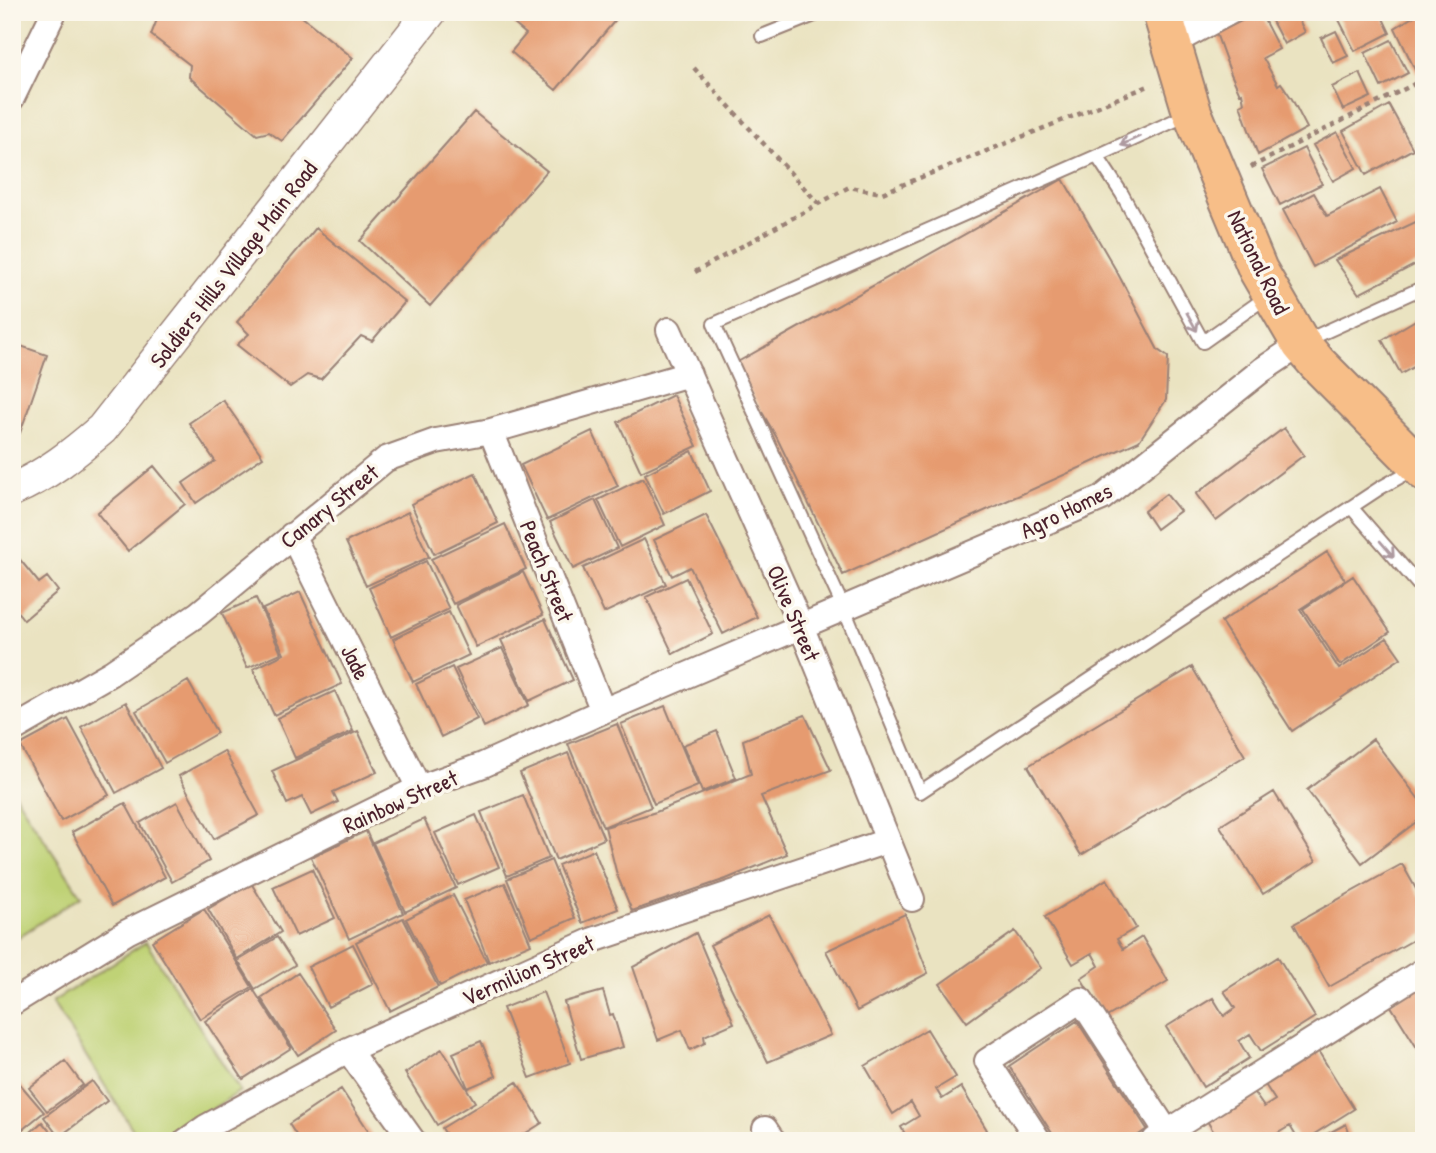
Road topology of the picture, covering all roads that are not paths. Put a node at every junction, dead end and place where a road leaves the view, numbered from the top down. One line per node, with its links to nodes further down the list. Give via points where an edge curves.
1 (54, 12): 7 (street)
2 (430, 12): 17 (street, Soldiers Hills Village Main Road, via 102,429 40,478)
3 (822, 12): 5 (lane)
4 (1230, 12): 6 (street)
5 (762, 36)
6 (1171, 44): 8 (highway, National Road)
7 (12, 98)
8 (1192, 112): 9 (lane, one-way to 9); 11 (highway, National Road)
9 (1097, 156): 11 (lane, one-way to 11, via 1203,342); 21 (lane, via 714,324)
10 (1424, 287): 13 (lane)
11 (1270, 295): 13 (highway, National Road)
12 (669, 330): 14 (street, Olive Street)
13 (1301, 344): 16 (highway, National Road); 21 (street, Agro Homes, via 1262,369 1102,498)
14 (689, 374): 15 (street, Canary Street); 22 (street, Olive Street)
15 (491, 431): 19 (street, Canary Street, via 436,441 386,459); 23 (street, Peach Street)
16 (1421, 469): 18 (lane)
17 (12, 490)
18 (1351, 507): 20 (lane, one-way to 20); 21 (lane, via 920,792)
19 (292, 535): 24 (street, Canary Street, via 198,614 111,673); 25 (street, Jade)
20 (1424, 591)
21 (844, 610): 22 (street, Agro Homes)
22 (801, 626): 23 (street, Rainbow Street); 26 (street, Olive Street)
23 (603, 711): 25 (street, Rainbow Street)
24 (12, 730)
25 (419, 788): 29 (street, Rainbow Street, via 127,932)
26 (887, 841): 27 (street, Olive Street); 30 (street, Vermilion Street, via 593,940)
27 (912, 900)
28 (1424, 970): 31 (street)
29 (12, 1003)
30 (348, 1050): 32 (street, Vermilion Street); 33 (street)
31 (1160, 1136): 34 (street, via 1081,1000 988,1061)
32 (186, 1141)
33 (413, 1141)
34 (1040, 1141)

